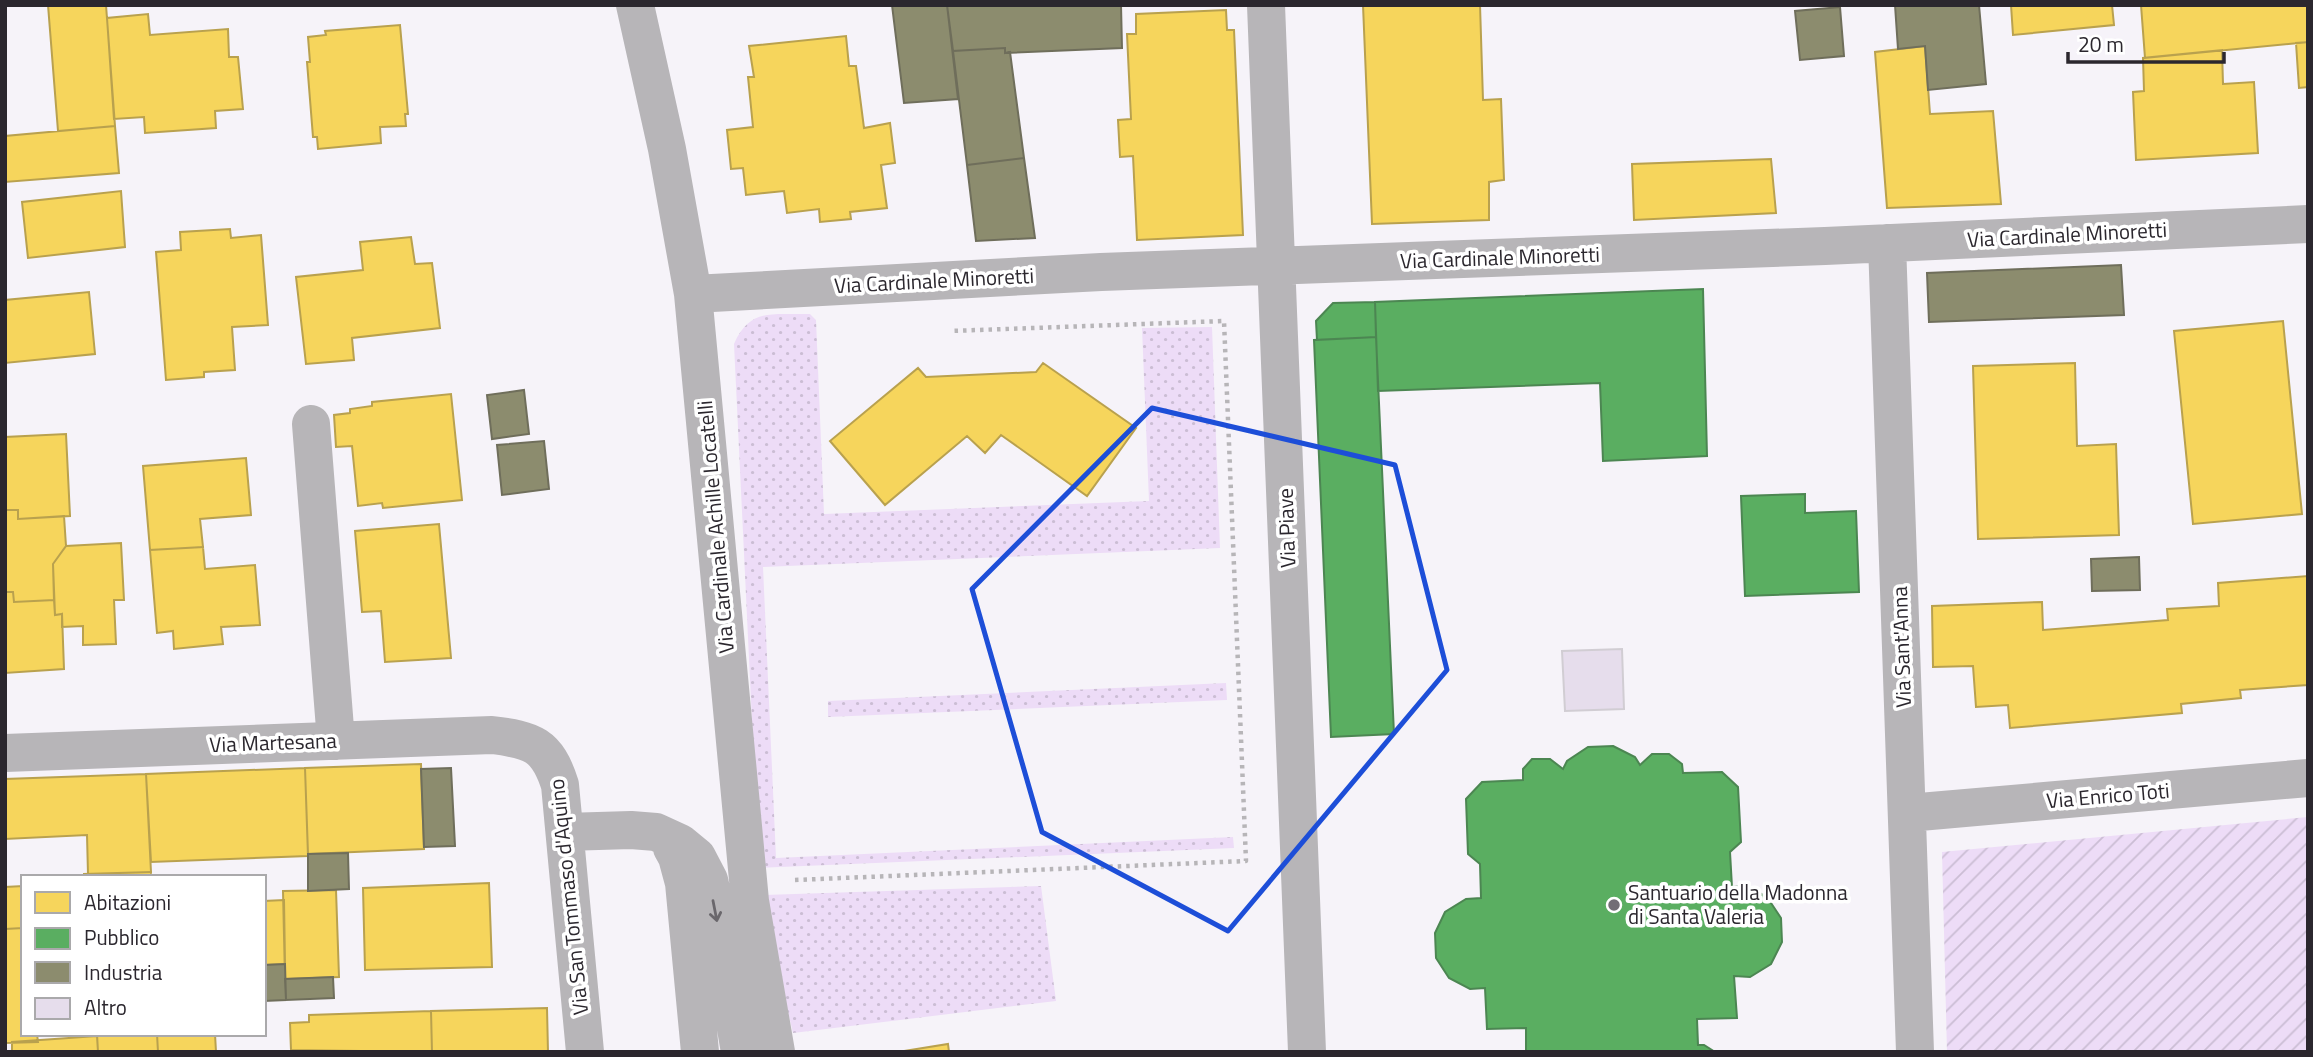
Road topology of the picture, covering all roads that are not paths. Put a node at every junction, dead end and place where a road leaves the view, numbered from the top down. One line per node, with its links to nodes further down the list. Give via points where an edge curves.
1 (635, 5): 6 (street, Via Cardinale Achille Locatelli)
2 (1266, 5): 5 (street, Via Piave)
3 (2308, 224): 4 (street, Via Cardinale Minoretti)
4 (1887, 243): 5 (street, Via Cardinale Minoretti); 12 (street, Via Sant'Anna)
5 (1276, 266): 6 (street, Via Cardinale Minoretti); 19 (street, Via Piave)
6 (693, 294): 18 (street, Via Cardinale Achille Locatelli, via 748,882)
7 (311, 424): 8 (street)
8 (336, 741): 9 (street, Via Martesana, via 492,735); 10 (street, Via Martesana)
9 (539, 747): 14 (street, Via San Tommaso d'Aquino, via 554,765)
10 (5, 753)
11 (2308, 778): 12 (street, Via Enrico Toti)
12 (1908, 813): 20 (street, Via Sant'Anna)
13 (645, 831): 14 (street); 16 (street, via 664,839 681,870); 17 (street, one-way to 17, via 680,843 697,857 709,880)
14 (565, 832): 15 (street, Via San Tommaso d'Aquino)
15 (585, 1052)
16 (700, 1052)
17 (740, 1052)
18 (776, 1052)
19 (1307, 1052)
20 (1915, 1052)

